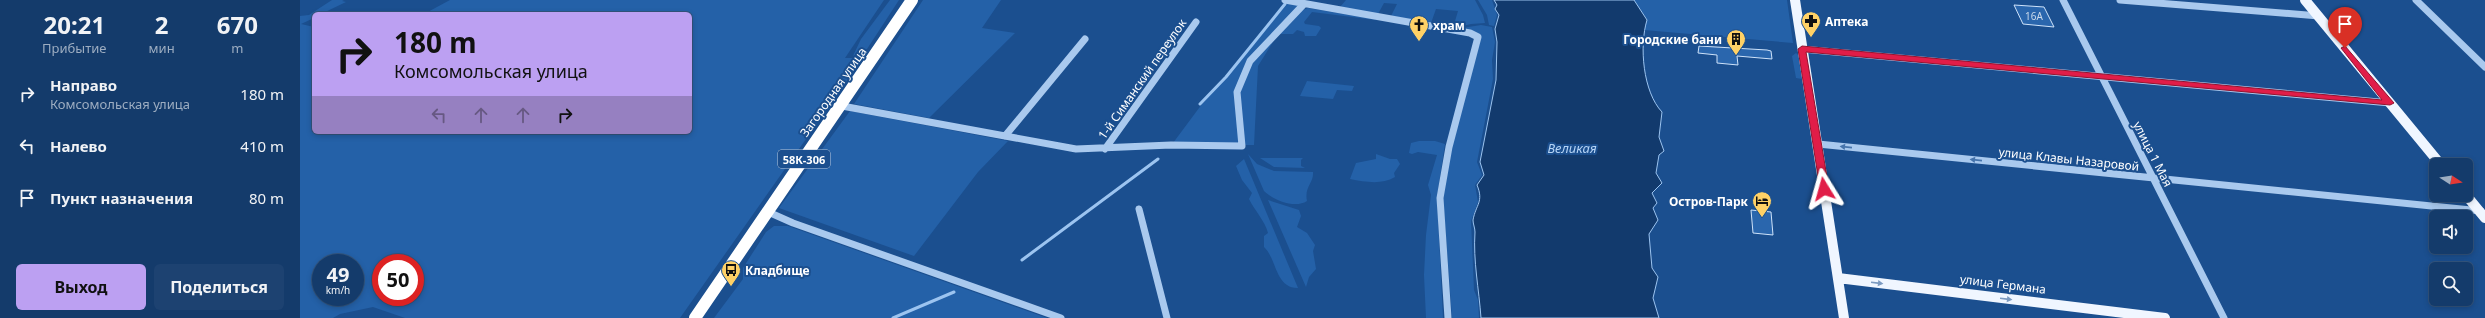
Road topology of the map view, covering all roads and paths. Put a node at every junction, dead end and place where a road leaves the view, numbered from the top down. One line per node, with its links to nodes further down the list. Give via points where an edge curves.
1 (912, 0): 16 (highway, Загородная улица / 58К-306)
2 (1286, 0): 8 (street)
3 (1795, 0): 12 (main road)
4 (2062, 0): 14 (street, улица 1 Мая)
5 (2120, 0): 9 (street)
6 (2305, 0): 9 (main road)
7 (2416, 0): 13 (street)
8 (1304, 4): 19 (street, via 1250,61 1237,92 1242,146 1171,145); 30 (street, via 1470,33 1478,37 1449,147 1440,198)
9 (2319, 16): 15 (main road)
10 (1196, 22): 19 (street, 1-й Симанский переулок)
11 (1085, 39): 17 (street)
12 (1802, 49): 14 (street); 18 (main road)
13 (2485, 67)
14 (2102, 78): 15 (street); 21 (street, улица 1 Мая)
15 (2390, 103): 20 (main road)
16 (842, 106): 17 (street); 24 (highway, Загородная улица / 58К-306)
17 (1005, 136): 19 (street, via 1076,149)
18 (1818, 144): 21 (street, улица Клавы Назаровой, one-way to 18); 26 (main road)
19 (1105, 149)
20 (2435, 158)
21 (2154, 179): 25 (street, улица Клавы Назаровой); 33 (street, улица 1 Мая)
22 (2473, 202): 25 (main road)
23 (1139, 209): 29 (street)
24 (766, 211): 27 (highway, Загородная улица / 58К-306); 28 (street)
25 (2483, 213)
26 (1838, 278): 31 (main road); 32 (main road, улица Германа, one-way to 32)
27 (695, 318)
28 (1061, 318)
29 (1167, 318)
30 (1448, 318)
31 (1844, 318)
32 (2165, 318)
33 (2224, 318)

